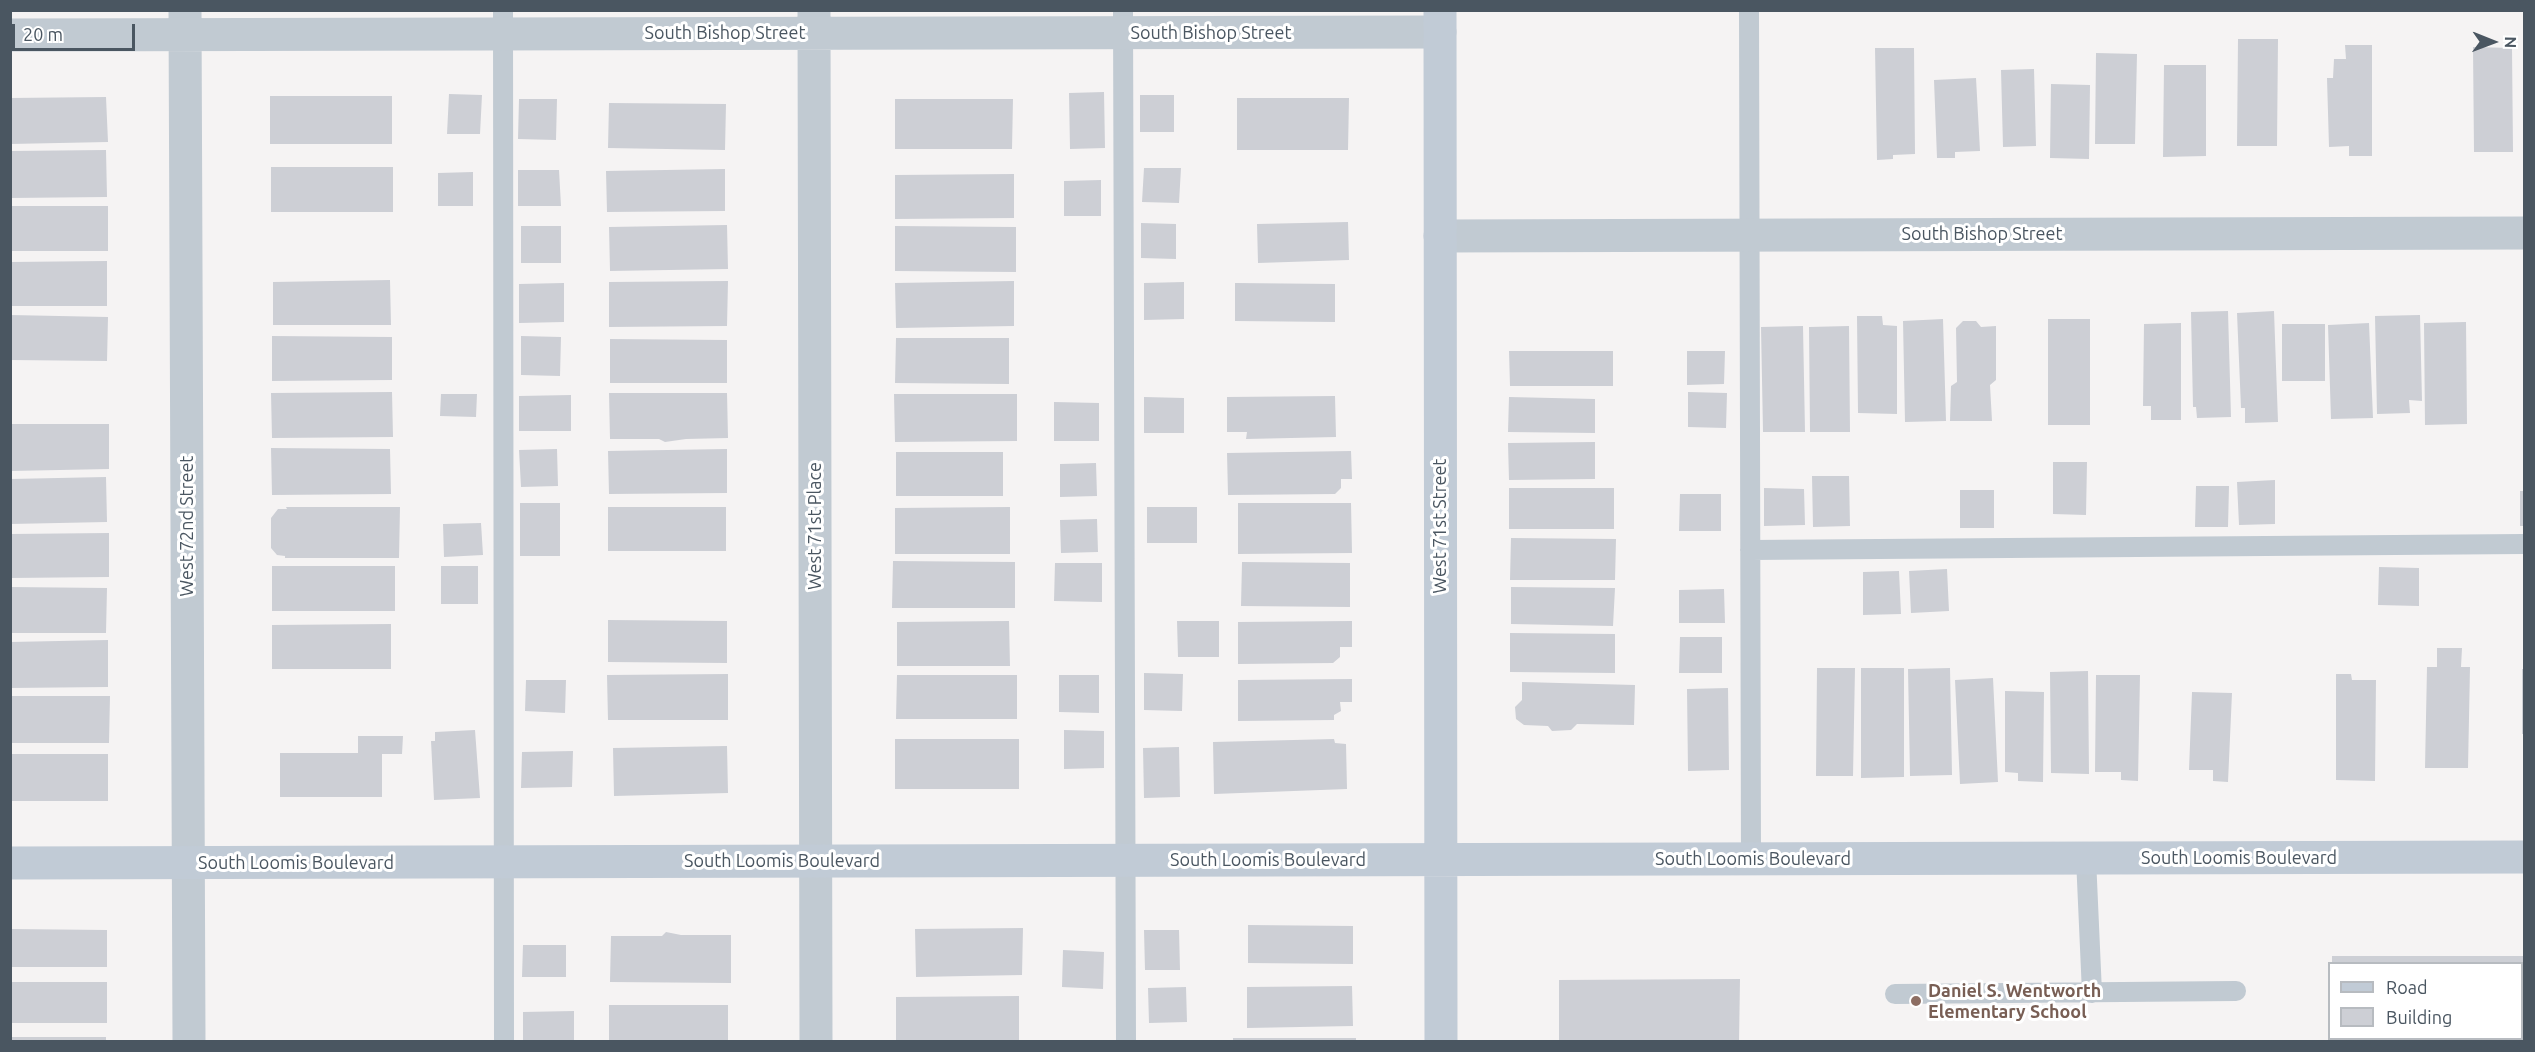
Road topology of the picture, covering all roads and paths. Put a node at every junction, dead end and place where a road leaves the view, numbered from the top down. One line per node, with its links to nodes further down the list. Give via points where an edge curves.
1 (1749, 10): 9 (lane)
2 (1440, 21): 6 (street, South Bishop Street); 10 (street, West 71st Street)
3 (185, 22): 4 (street, South Bishop Street); 7 (street, South Bishop Street); 21 (street, West 72nd Street)
4 (503, 22): 5 (street, South Bishop Street); 19 (lane)
5 (814, 22): 6 (street, South Bishop Street); 17 (street, West 71st Place)
6 (1123, 22): 18 (lane)
7 (10, 35)
8 (2524, 233): 9 (street, South Bishop Street)
9 (1749, 235): 10 (street, South Bishop Street); 12 (lane)
10 (1440, 236): 16 (street, West 71st Street)
11 (2524, 544): 12 (lane)
12 (1750, 550): 15 (lane)
13 (2524, 857): 14 (street, South Loomis Boulevard)
14 (2086, 858): 15 (street, South Loomis Boulevard); 23 (lane)
15 (1751, 859): 16 (street, South Loomis Boulevard)
16 (1440, 860): 18 (street, South Loomis Boulevard); 29 (street, West 71st Street)
17 (816, 861): 18 (street, South Loomis Boulevard); 19 (street, South Loomis Boulevard); 27 (street, West 71st Place)
18 (1125, 861): 28 (lane)
19 (503, 862): 21 (street, South Loomis Boulevard); 26 (lane)
20 (10, 863): 21 (street, South Loomis Boulevard)
21 (188, 863): 25 (street, West 72nd Street)
22 (2236, 992): 23 (lane)
23 (2092, 993): 24 (lane)
24 (1895, 994)
25 (189, 1041)
26 (504, 1041)
27 (816, 1041)
28 (1126, 1041)
29 (1441, 1041)

